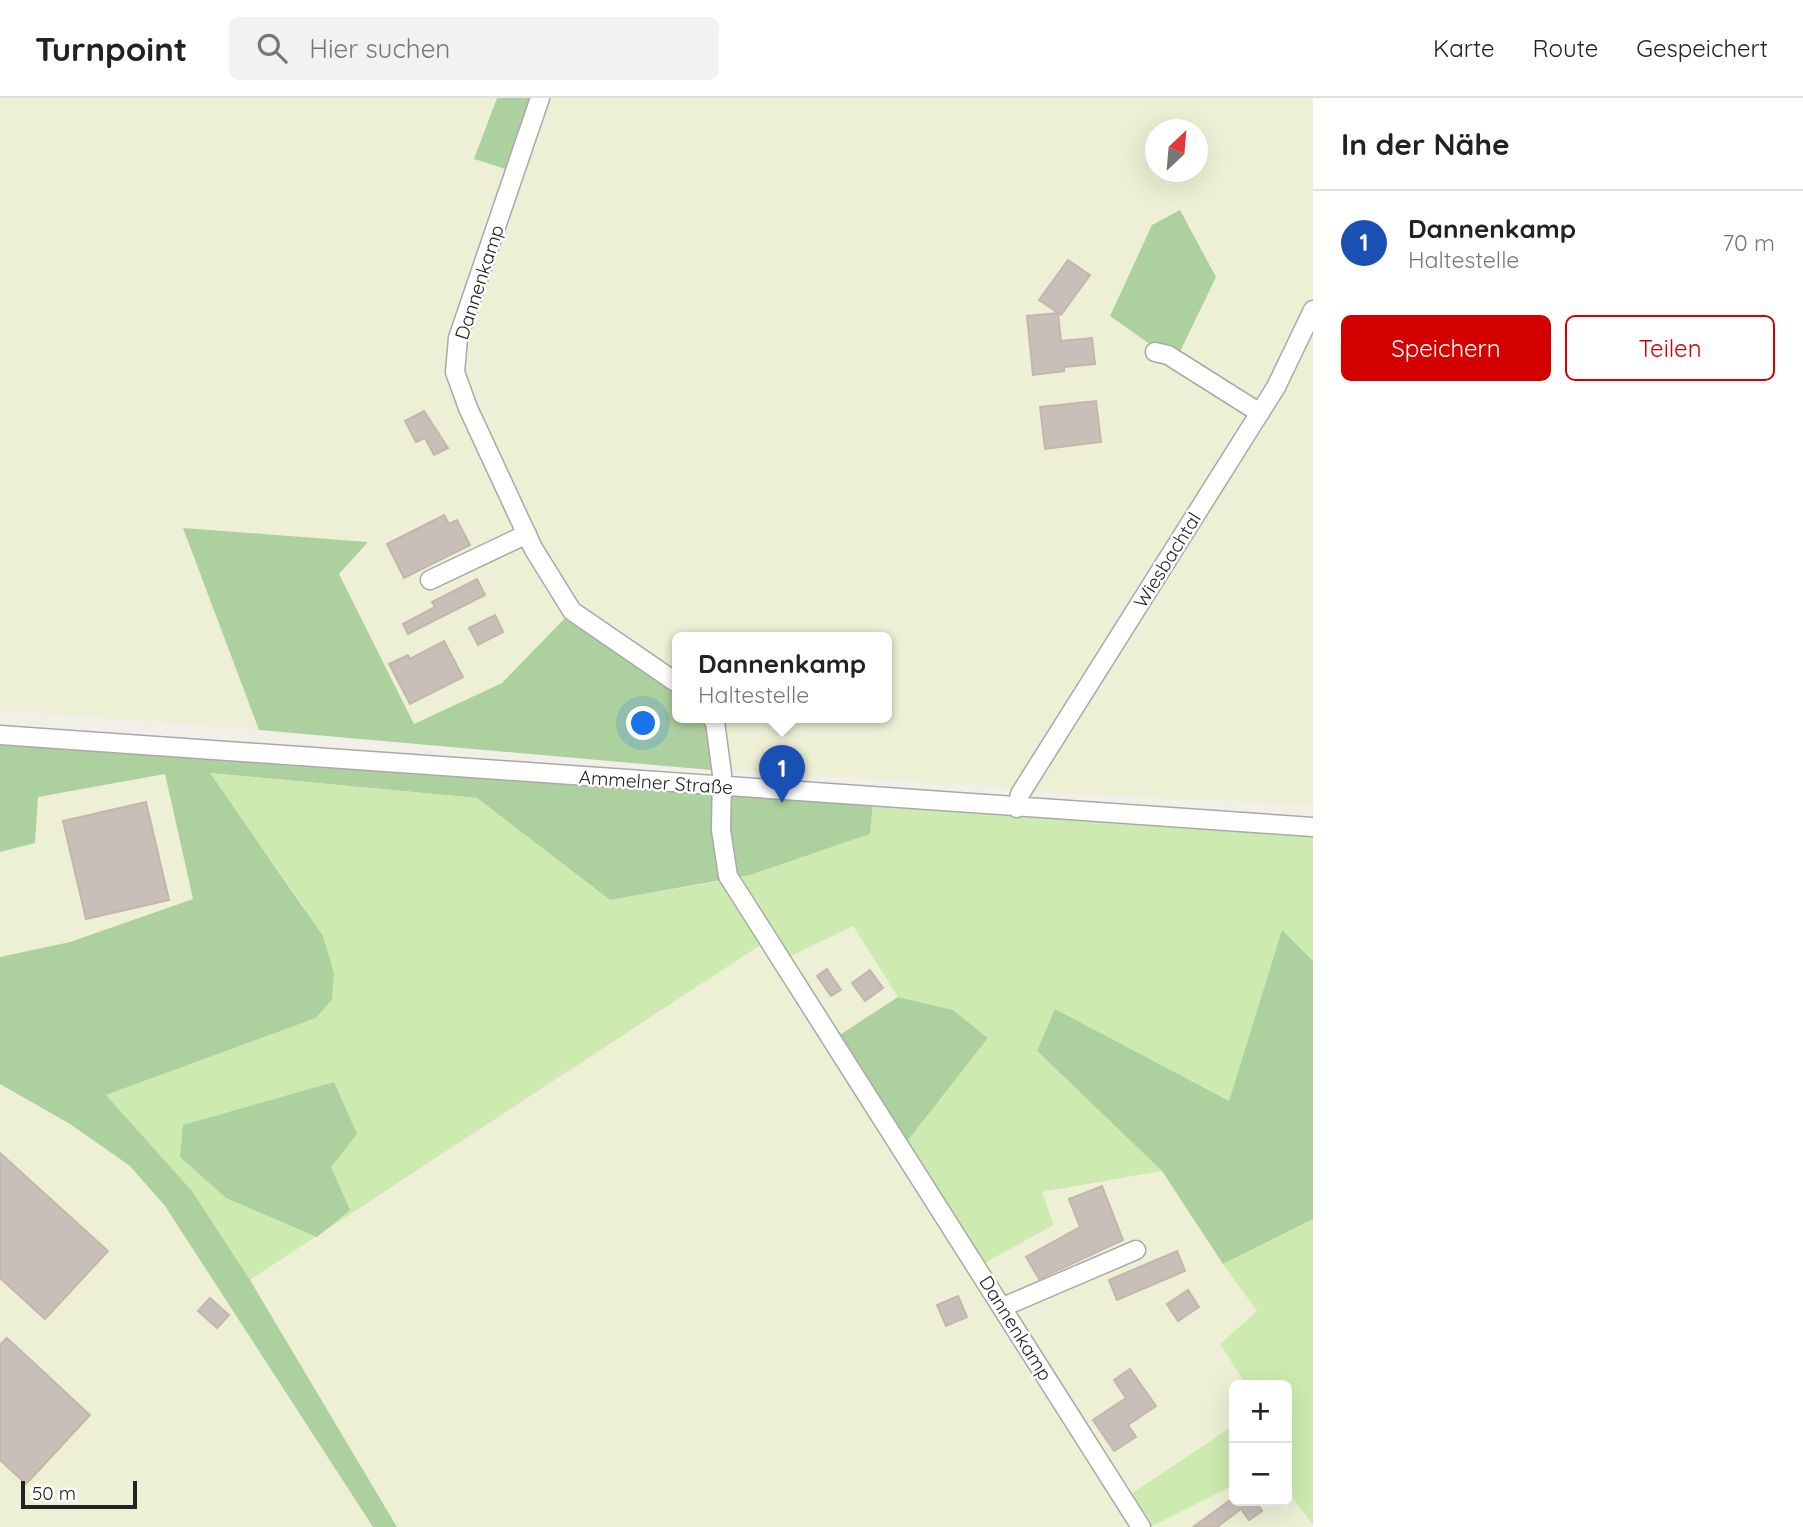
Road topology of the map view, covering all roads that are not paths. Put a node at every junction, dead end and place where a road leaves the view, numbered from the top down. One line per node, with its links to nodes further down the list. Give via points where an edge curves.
1 (540, 98): 5 (street, Dannenkamp, via 458,338 455,372)
2 (1313, 310): 4 (street, Wiesbachtal)
3 (1155, 352): 4 (street, via 1168,355)
4 (1260, 414): 11 (street, Wiesbachtal, via 1020,794)
5 (527, 534): 6 (street); 7 (street, Dannenkamp, via 572,611)
6 (430, 580)
7 (672, 680)
8 (715, 723): 10 (street, Dannenkamp)
9 (0, 735): 10 (street, Ammelner Straße)
10 (721, 787): 11 (street, Ammelner Straße); 14 (street, Dannenkamp, via 728,876)
11 (1017, 808): 12 (street, Ammelner Straße)
12 (1313, 827)
13 (1136, 1250): 14 (street)
14 (1003, 1307): 15 (street, Dannenkamp)
15 (1141, 1527)

